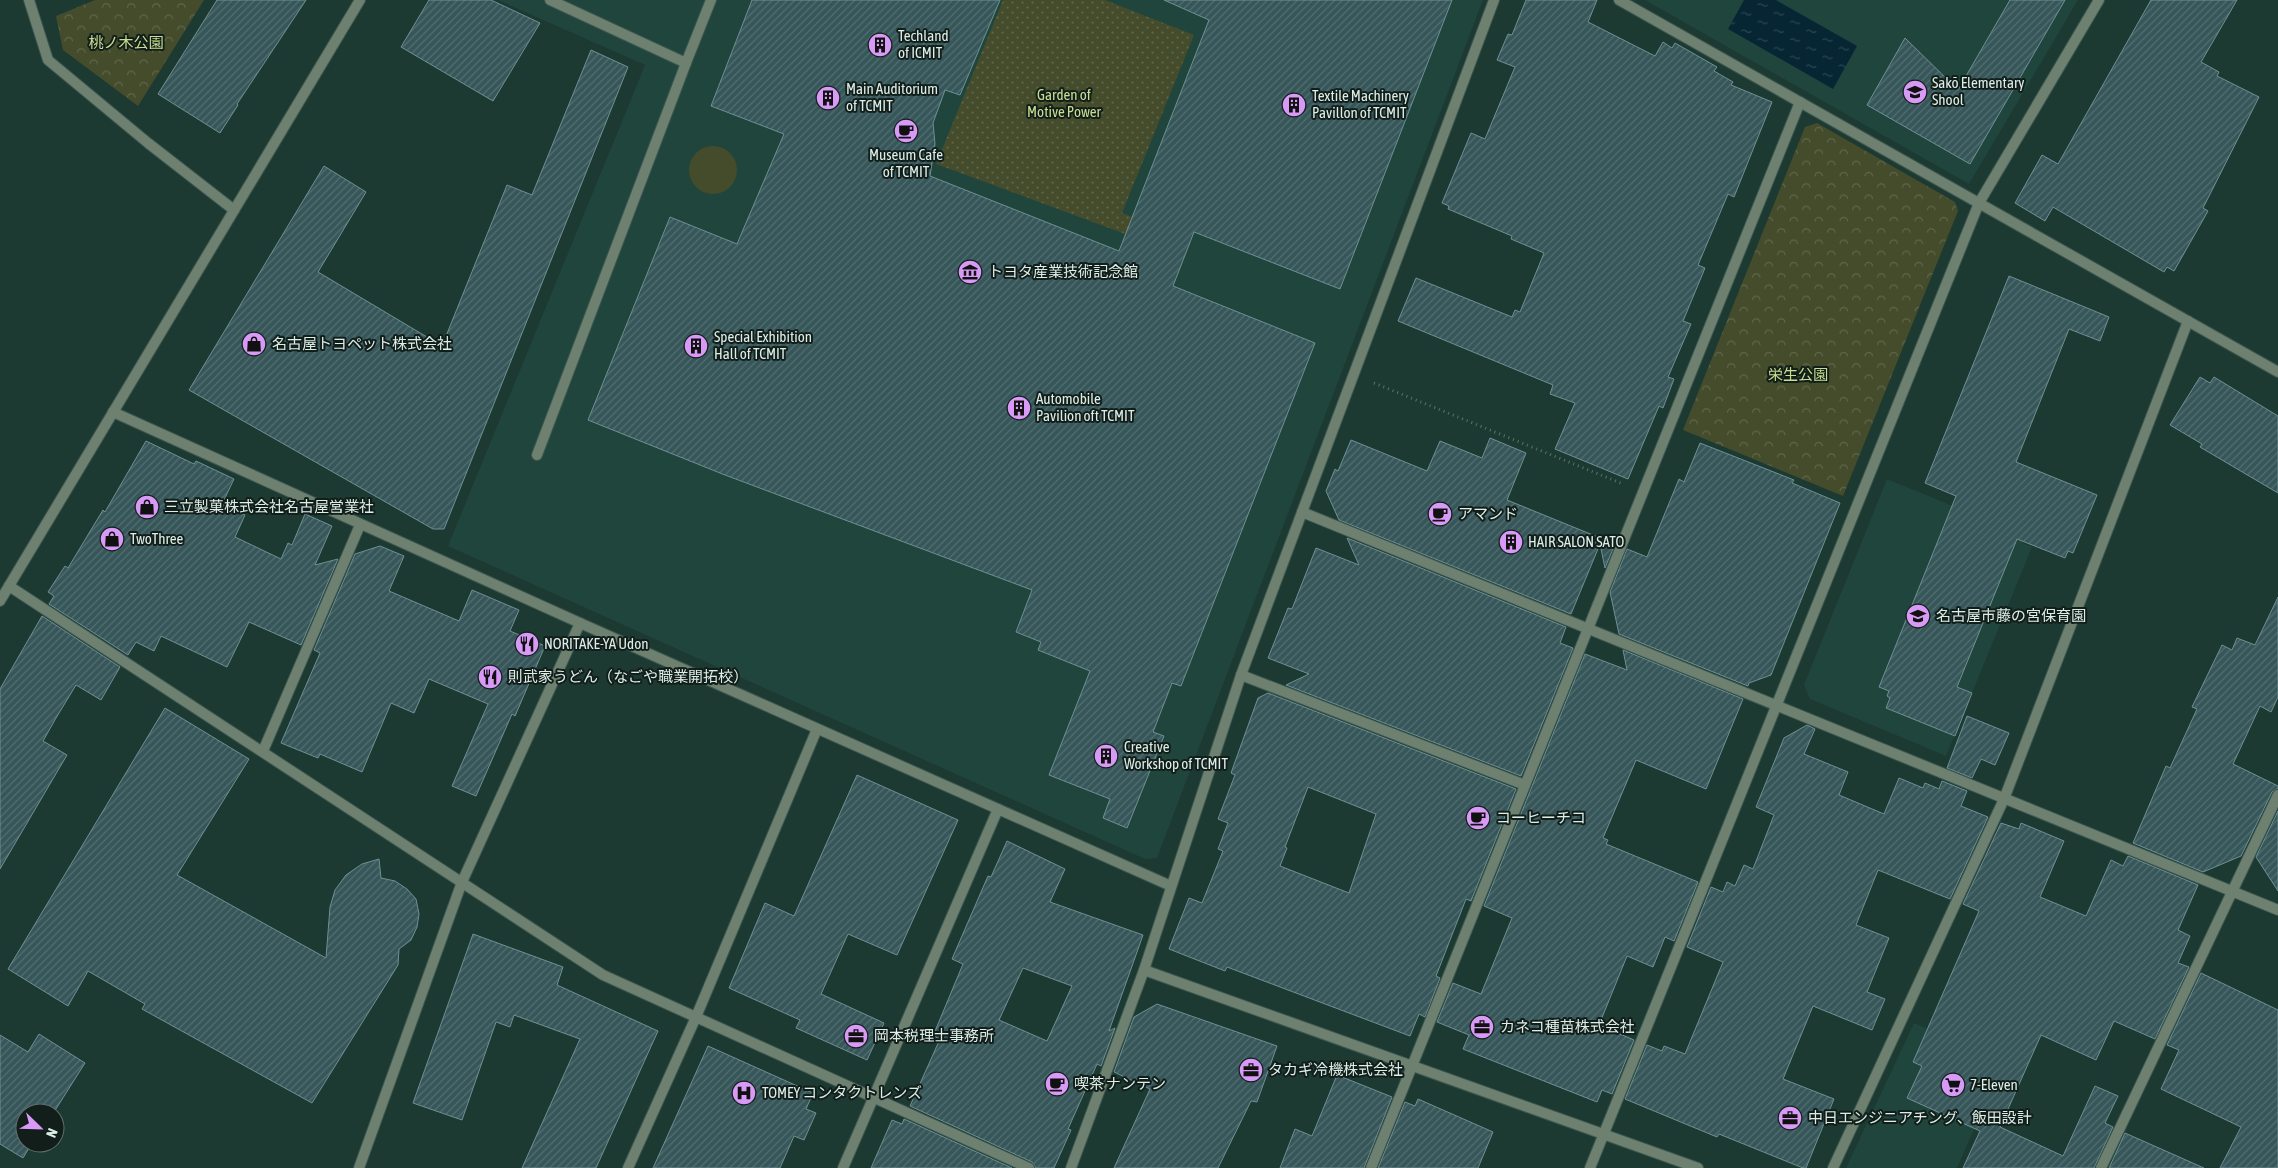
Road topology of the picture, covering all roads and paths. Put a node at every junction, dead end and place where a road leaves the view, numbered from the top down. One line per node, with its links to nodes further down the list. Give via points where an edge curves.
1 (28, 0): 11 (street, via 48,60)
2 (360, 0): 11 (street)
3 (550, 0): 8 (street)
4 (712, 0): 8 (street)
5 (1494, 0): 14 (street)
6 (1619, 0): 9 (street)
7 (2099, 0): 10 (street)
8 (686, 62): 16 (street)
9 (1800, 102): 10 (street); 17 (street)
10 (1979, 203): 12 (street); 25 (street)
11 (234, 210): 15 (street)
12 (2188, 321): 13 (street); 30 (street)
13 (2278, 372)
14 (1354, 375): 17 (path); 18 (street)
15 (113, 412): 19 (street); 20 (street)
16 (537, 455)
17 (1642, 492): 23 (street)
18 (1302, 512): 23 (street); 24 (street)
19 (360, 525): 22 (street); 27 (street)
20 (9, 586): 21 (street); 27 (street)
21 (0, 601)
22 (580, 623): 26 (street); 32 (street)
23 (1588, 629): 25 (street); 28 (street)
24 (1240, 674): 28 (street); 33 (street)
25 (1777, 706): 30 (street); 40 (street)
26 (817, 729): 31 (street); 37 (street)
27 (263, 751): 32 (street)
28 (1525, 785): 38 (street)
29 (2278, 795): 34 (street)
30 (2004, 799): 34 (street); 49 (street)
31 (998, 809): 33 (street); 39 (street)
32 (462, 882): 37 (street, via 603,975); 41 (street)
33 (1171, 886): 36 (street)
34 (2232, 891): 35 (street); 50 (street)
35 (2278, 910)
36 (1144, 970): 38 (street); 45 (street)
37 (696, 1017): 39 (street); 42 (street)
38 (1411, 1066): 40 (street); 46 (street)
39 (873, 1097): 43 (street); 44 (street)
40 (1603, 1134): 47 (street); 48 (street)
41 (359, 1168)
42 (628, 1168)
43 (843, 1168)
44 (1029, 1168)
45 (1071, 1168)
46 (1371, 1168)
47 (1590, 1168)
48 (1698, 1168)
49 (1833, 1168)
50 (2101, 1168)

